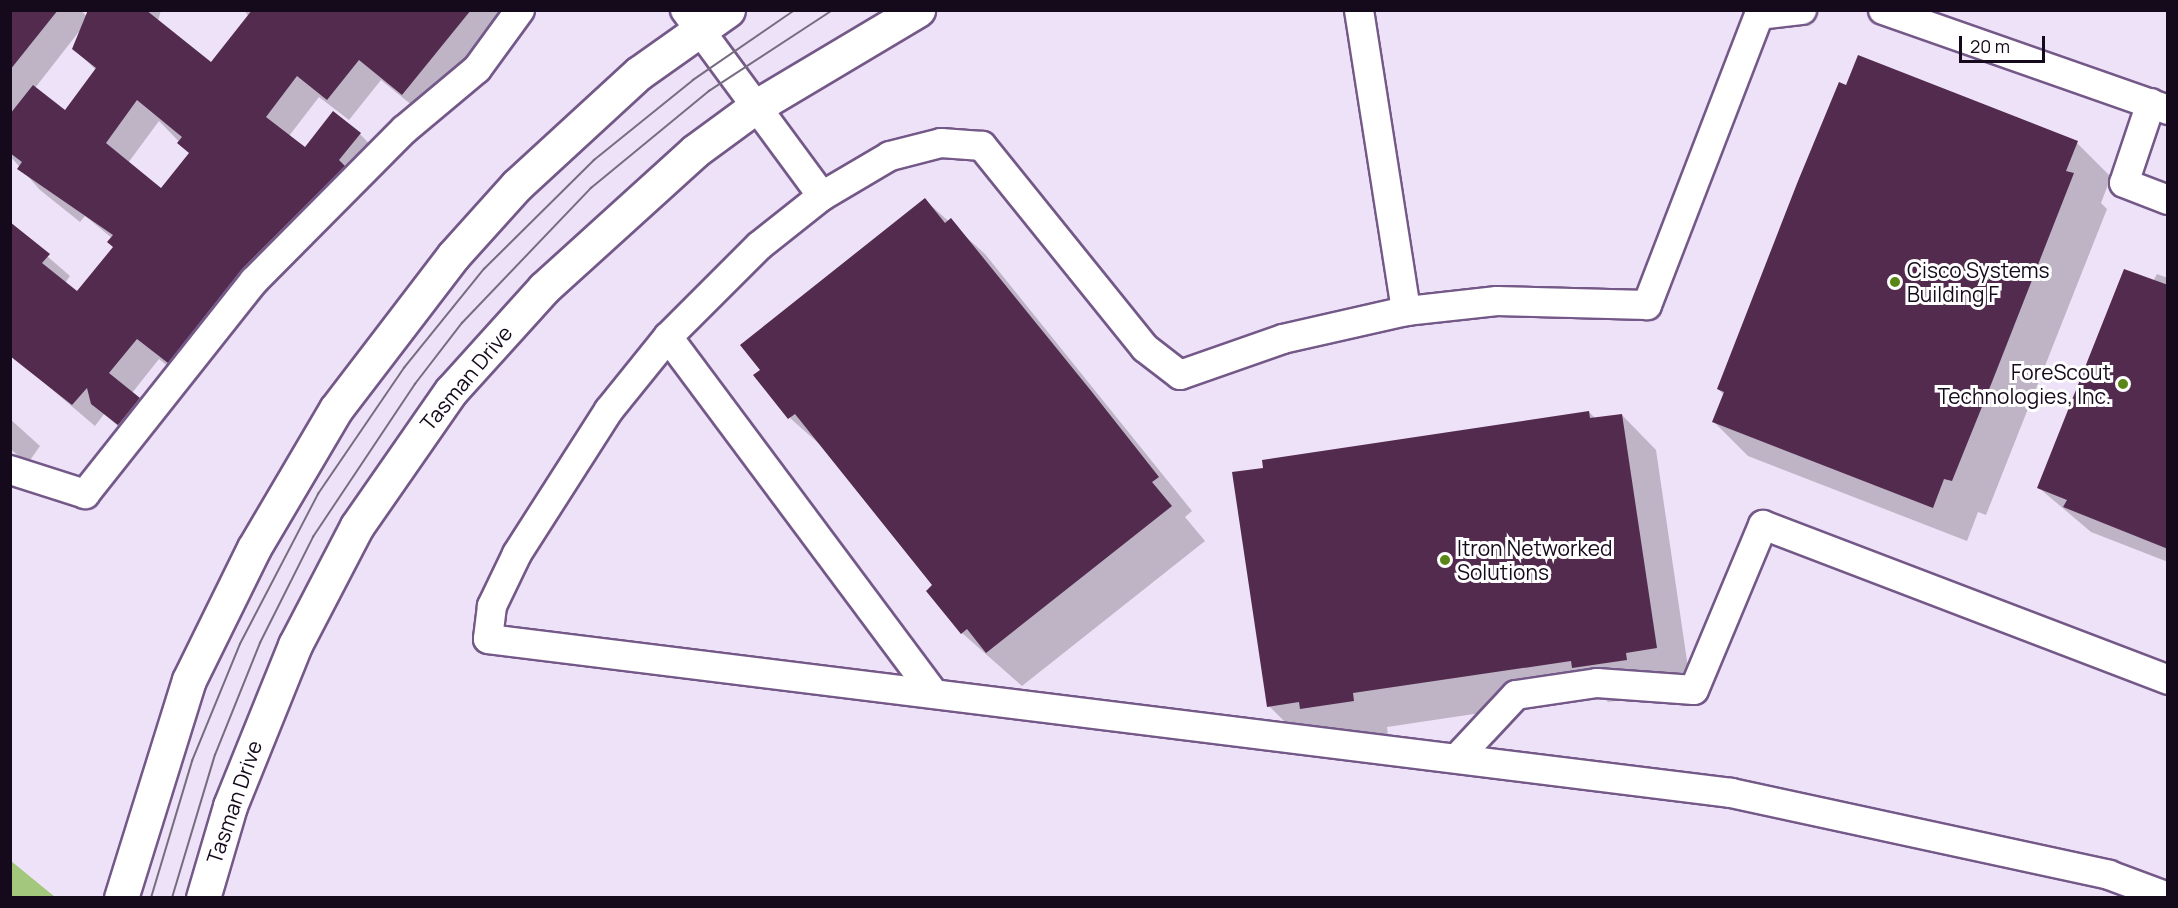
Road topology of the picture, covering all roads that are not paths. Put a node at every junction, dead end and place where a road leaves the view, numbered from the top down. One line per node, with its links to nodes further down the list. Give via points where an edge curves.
1 (520, 10): 14 (street, via 477,69 404,130 255,281 85,494)
2 (728, 10): 7 (main road)
3 (918, 10): 8 (main road, Tasman Drive)
4 (1359, 10): 12 (street)
5 (1802, 10): 12 (street, via 1759,15 1647,305 1497,301)
6 (1883, 10): 9 (street)
7 (692, 20): 8 (street); 18 (main road, via 573,129 453,256 394,329 287,488 189,680)
8 (755, 107): 10 (street); 19 (main road, Tasman Drive, via 602,233 451,391 357,526 269,707)
9 (2159, 107): 11 (street, via 2124,183)
10 (822, 196): 12 (street, via 890,156 941,143 982,146 1145,348 1180,375 1283,339); 13 (street, via 759,246)
11 (2168, 200)
12 (1406, 310)
13 (668, 337): 16 (street); 16 (street, via 609,410 517,554 492,606 488,639)
14 (10, 470)
15 (2168, 680): 17 (street, via 1763,525 1695,690 1597,683 1516,695)
16 (933, 693): 17 (street)
17 (1458, 757): 20 (street, via 1731,793 2109,875)
18 (121, 897)
19 (202, 897)
20 (2168, 897)

